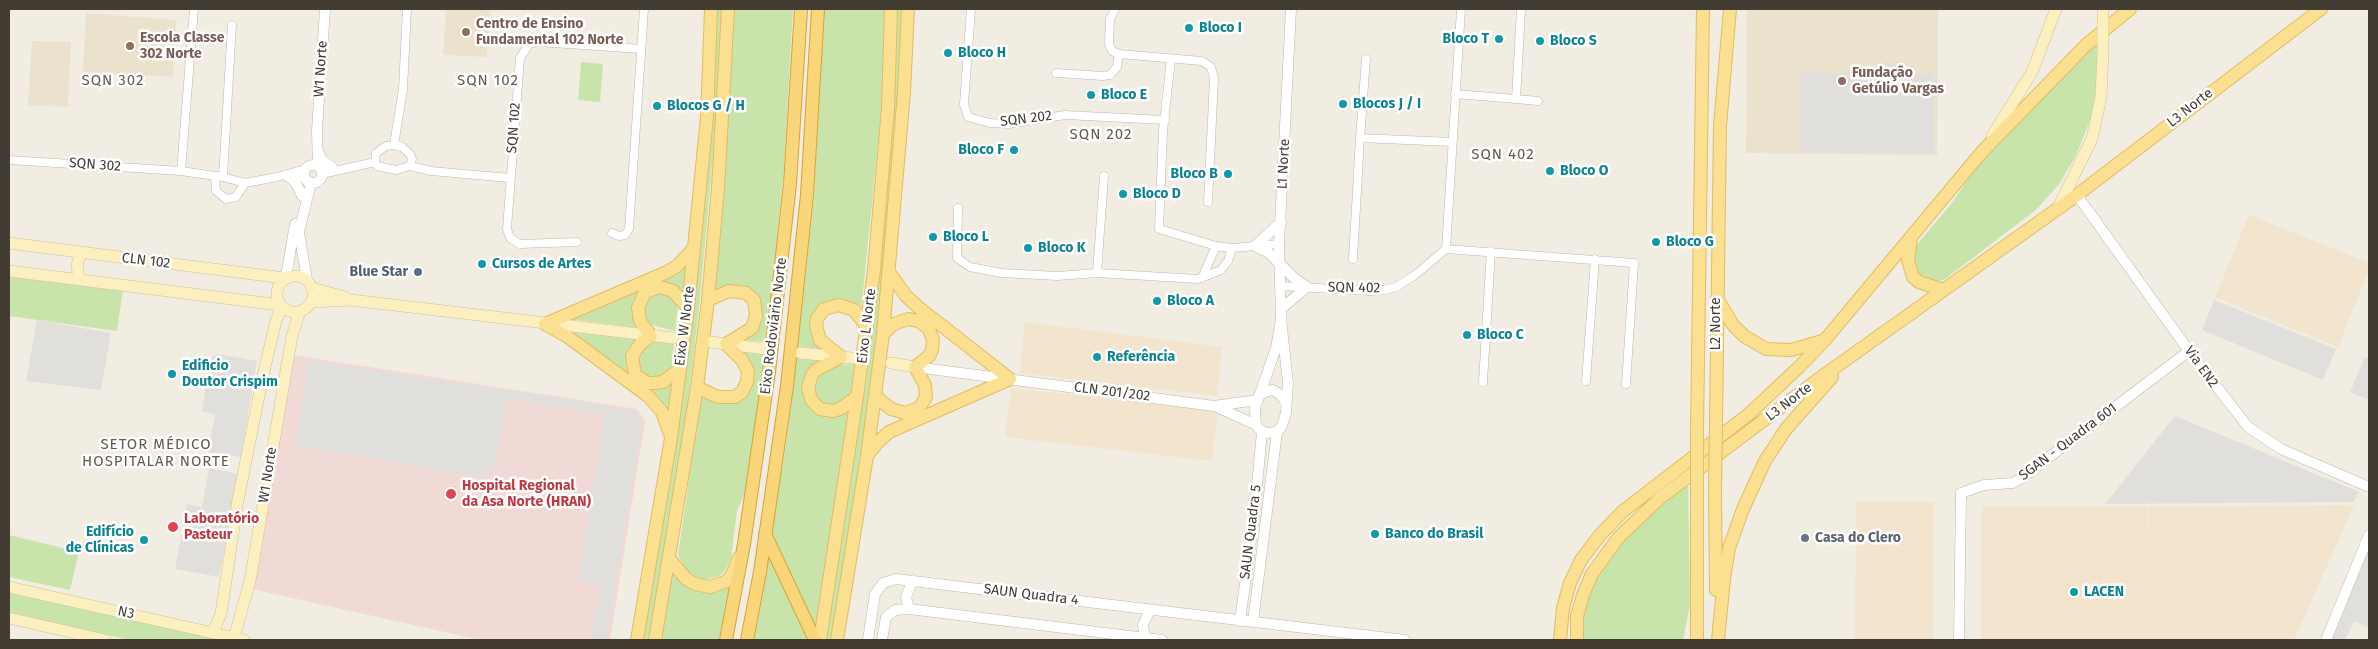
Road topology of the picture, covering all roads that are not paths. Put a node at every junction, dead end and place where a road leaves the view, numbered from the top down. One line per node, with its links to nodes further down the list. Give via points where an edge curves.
1 (194, 9): 43 (street)
2 (325, 9): 32 (street, W1 Norte)
3 (407, 9): 35 (street, via 403,89)
4 (644, 9): 23 (street)
5 (711, 9): 64 (main road, Eixo W Norte, via 707,116)
6 (728, 9): 85 (main road, Eixo W Norte)
7 (801, 9): 127 (highway, Eixo Rodoviário Norte, via 790,184 770,372)
8 (818, 9): 125 (highway, Eixo Rodoviário Norte, via 807,195 787,386)
9 (891, 9): 93 (main road, Eixo L Norte, via 888,108)
10 (908, 9): 73 (main road, Eixo L Norte)
11 (971, 9): 31 (street, SQN 202, via 964,104 968,117 1008,124 1065,115)
12 (1115, 9): 24 (street, via 1110,19 1109,48)
13 (1291, 9): 56 (street, L1 Norte)
14 (1461, 9): 28 (street)
15 (1521, 9): 29 (street)
16 (1703, 9): 141 (main road, L2 Norte, bridge)
17 (1730, 9): 82 (main road, L2 Norte, via 1720,126)
18 (2056, 9): 37 (main road, L3 Norte, via 2032,72)
19 (2103, 9): 54 (main road, L3 Norte, bridge, via 2101,97 2092,139)
20 (2130, 9): 37 (main road, L3 Norte, via 2086,45)
21 (2321, 9): 51 (main road, L3 Norte)
22 (232, 25): 45 (street)
23 (641, 49): 49 (street, SQN 102, via 529,44 524,49 518,69); 57 (street, via 629,229 625,235)
24 (1119, 54): 25 (street); 27 (street, via 1117,67 1110,75)
25 (1171, 59): 31 (street); 53 (street, via 1202,61 1213,72)
26 (1366, 59): 33 (street)
27 (1056, 73)
28 (1455, 94): 29 (street); 34 (street)
29 (1516, 99): 30 (street)
30 (1538, 101)
31 (1165, 120): 62 (street, via 1159,229)
32 (317, 130): 36 (street, W1 Norte); 44 (street, W1 Norte)
33 (1360, 138): 34 (street); 69 (street)
34 (1452, 142): 66 (street)
35 (394, 145): 39 (street, via 380,150); 41 (street, via 410,154)
36 (317, 151): 42 (street); 44 (street, W1 Norte)
37 (1981, 153): 58 (main road, L3 Norte)
38 (9, 160): 43 (street, SQN 302)
39 (375, 162): 40 (street); 41 (street, via 389,170)
40 (353, 166): 42 (street); 44 (street)
41 (410, 166): 49 (street, via 431,172)
42 (332, 167): 44 (street)
43 (181, 171): 45 (street, SQN 302)
44 (312, 173): 47 (street, SQN 302); 48 (street, SQN 302); 52 (street, W1 Norte); 78 (street, W1 Norte, via 299,232)
45 (219, 176): 50 (street, SQN 302); 50 (street, via 216,191 226,199 236,197)
46 (1104, 176): 74 (street)
47 (277, 177): 48 (street, SQN 302); 50 (street, SQN 302)
48 (290, 177): 52 (street)
49 (510, 178): 59 (street, SQN 102, via 507,229 514,242)
50 (245, 183)
51 (2077, 195): 54 (main road, L3 Norte); 103 (street, Via EN2)
52 (302, 196): 75 (street, W1 Norte)
53 (1208, 202)
54 (2059, 206): 81 (main road, L3 Norte)
55 (958, 208): 74 (street, via 956,253 961,262 970,267 1002,273 1057,276)
56 (1281, 222): 61 (street, L1 Norte); 63 (street)
57 (612, 233)
58 (1911, 238): 81 (main road, via 1908,260 1913,277); 99 (main road, L3 Norte)
59 (577, 242)
60 (9, 243): 68 (main road, CLN 102)
61 (1280, 244): 63 (street); 71 (street, L1 Norte)
62 (1216, 246): 65 (street); 76 (street)
63 (1255, 246): 65 (street); 71 (street, via 1269,253)
64 (694, 248): 88 (main road, Eixo W Norte); 92 (main road, via 667,272)
65 (1232, 248): 76 (street, via 1221,270)
66 (1446, 249): 67 (street); 80 (street, SQN 402, via 1415,275 1384,290)
67 (1491, 251): 70 (street); 112 (street)
68 (81, 253): 75 (main road, CLN 102); 77 (main road, via 77,265)
69 (1353, 259)
70 (1595, 259): 111 (street); 113 (street, via 1634,263)
71 (1280, 265): 79 (street, L1 Norte); 80 (street)
72 (9, 271): 77 (main road, CLN 102)
73 (889, 272): 95 (main road, Eixo L Norte); 110 (main road, via 918,307)
74 (1097, 273): 76 (street)
75 (285, 278): 78 (main road, via 300,276); 87 (main road, via 276,293)
76 (1202, 278)
77 (80, 279): 83 (main road, CLN 102)
78 (310, 284): 84 (main road); 86 (main road)
79 (1280, 286): 80 (street, SQN 402); 90 (street, L1 Norte)
80 (1307, 287): 90 (street)
81 (1943, 290): 106 (main road, L3 Norte)
82 (1716, 297): 99 (main road, via 1744,336 1766,350 1791,350); 157 (main road, L2 Norte, bridge)
83 (254, 300): 87 (main road, CLN 102); 91 (main road)
84 (351, 300): 86 (main road); 92 (main road)
85 (708, 300): 101 (main road, via 729,290 746,292 754,300 756,316 752,328); 114 (main road, Eixo W Norte)
86 (311, 302): 89 (main road)
87 (281, 305): 89 (main road, via 289,311); 91 (main road, W1 Norte)
88 (688, 308): 97 (main road, via 665,288 651,288 645,292 639,303 638,315); 109 (main road, Eixo W Norte)
89 (300, 311): 96 (main road, W1 Norte)
90 (1281, 314): 117 (street, L1 Norte, via 1276,348); 118 (street, L1 Norte, via 1288,369)
91 (276, 321): 94 (main road, W1 Norte)
92 (545, 324): 97 (main road); 122 (main road, via 568,337 656,403)
93 (867, 327): 105 (main road, via 847,306 830,306 819,314 816,326 820,340); 116 (main road, Eixo L Norte)
94 (272, 333): 96 (main road); 133 (main road, W1 Norte, via 240,490)
95 (883, 334): 108 (main road, via 894,324 908,319 925,325 932,334 933,345 929,356); 115 (main road, Eixo L Norte)
96 (292, 336): 134 (main road, W1 Norte, via 250,581)
97 (651, 336): 98 (main road); 109 (main road, via 632,356 635,375 648,383 663,382)
98 (673, 338)
99 (1824, 340): 155 (main road, L3 Norte, via 1749,414 1622,512 1600,535 1581,560 1570,583 1563,608)
100 (711, 342): 101 (main road)
101 (726, 344): 102 (main road); 114 (main road, via 746,366 745,388 740,394 728,398)
102 (765, 349)
103 (2189, 352): 124 (street, Via EN2, via 2231,409 2255,433 2281,449); 158 (street, SGAN - Quadra 601, via 2024,477 2013,483 1984,484 1961,493)
104 (800, 353): 105 (main road)
105 (846, 358): 116 (main road, via 816,370 808,387 811,400 820,409 833,411)
106 (1851, 358): 156 (main road, L3 Norte, via 1660,498 1618,538 1592,574 1582,596 1577,616); 157 (main road, via 1786,429 1754,482 1729,548)
107 (891, 363): 108 (main road)
108 (914, 367): 110 (street, CLN 201/202); 115 (main road, via 927,392 919,408 912,412 899,412)
109 (680, 369): 122 (main road, Eixo W Norte)
110 (1010, 379): 119 (street, CLN 201/202); 123 (main road, via 889,432)
111 (1586, 381)
112 (1483, 382)
113 (1626, 384)
114 (697, 387): 128 (main road, Eixo W Norte)
115 (875, 396): 123 (main road, Eixo L Norte)
116 (857, 397): 149 (main road, Eixo L Norte)
117 (1259, 398): 118 (street, via 1267,390 1273,390); 119 (street, CLN 201/202); 120 (street, via 1255,408)
118 (1286, 404): 121 (street, via 1282,426)
119 (1214, 406): 120 (street, CLN 201/202)
120 (1259, 428): 121 (street); 136 (street, SAUN Quadra 5, via 1254,517)
121 (1277, 432): 137 (street, SAUN Quadra 5)
122 (671, 438): 144 (main road, Eixo W Norte)
123 (866, 456): 150 (main road, Eixo L Norte)
124 (2369, 487)
125 (765, 534): 147 (highway, Eixo Rodoviário Norte); 148 (highway)
126 (2369, 535): 159 (street)
127 (744, 544): 128 (main road, via 727,581 710,587 686,579); 146 (highway, Eixo Rodoviário Norte)
128 (670, 558): 145 (main road, Eixo W Norte)
129 (913, 580): 131 (street, via 906,597); 132 (street, SAUN Quadra 4); 151 (street, SAUN Quadra 4, via 891,580 878,588)
130 (9, 587): 138 (main road, N3)
131 (909, 609): 140 (street); 152 (street, via 895,610 886,617)
132 (1150, 610): 136 (street, SAUN Quadra 4); 140 (street, via 1143,625)
133 (220, 614): 134 (main road); 138 (main road, W1 Norte)
134 (240, 616): 142 (main road, W1 Norte)
135 (9, 618): 143 (main road)
136 (1240, 621): 137 (street)
137 (1253, 622): 139 (street)
138 (213, 632): 142 (main road, N3)
139 (1336, 637): 154 (street)
140 (1145, 638): 153 (street)
141 (1696, 638)
142 (239, 639)
143 (105, 640)
144 (637, 640)
145 (654, 640)
146 (726, 640)
147 (747, 640)
148 (815, 640)
149 (820, 640)
150 (837, 640)
151 (868, 640)
152 (882, 640)
153 (1162, 640)
154 (1405, 640)
155 (1560, 640)
156 (1577, 640)
157 (1717, 640)
158 (1959, 640)
159 (2326, 640)

